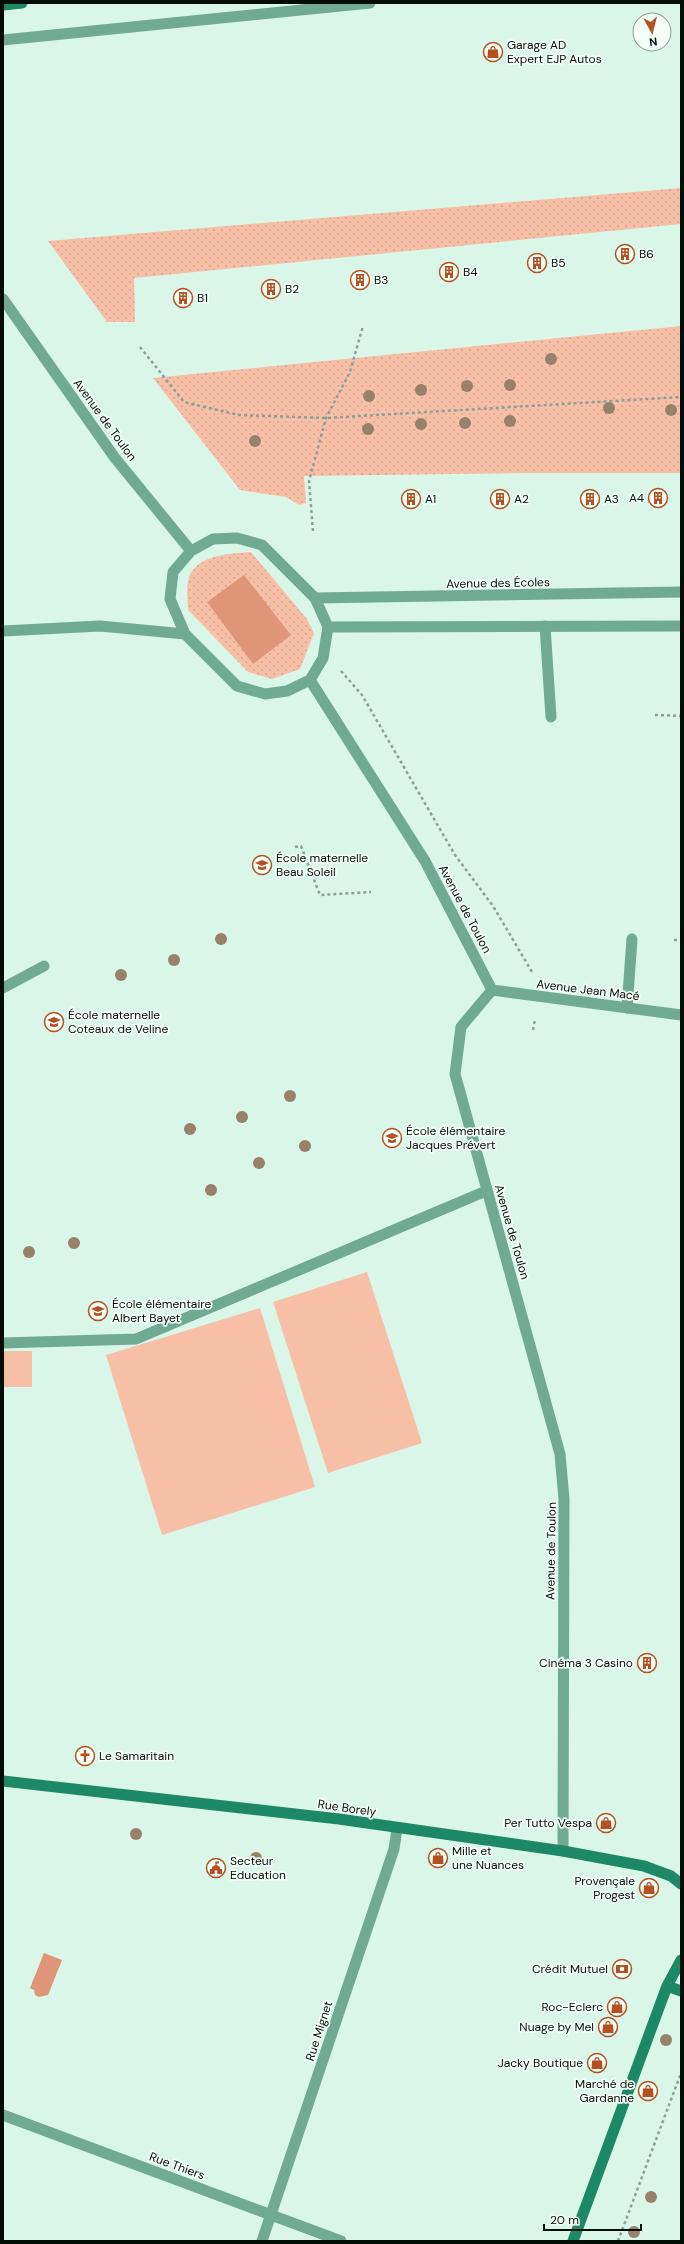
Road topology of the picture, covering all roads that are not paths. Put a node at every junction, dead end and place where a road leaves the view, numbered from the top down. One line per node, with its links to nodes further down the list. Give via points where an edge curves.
1 (22, 3): 3 (main road)
2 (370, 3): 4 (street)
3 (3, 5)
4 (3, 40)
5 (3, 299): 6 (street, Avenue de Toulon, via 115,458)
6 (191, 550): 8 (street, via 213,539 237,538 262,545); 13 (street, via 173,572 170,599)
7 (681, 592): 8 (street, Avenue des Écoles)
8 (315, 598): 11 (street)
9 (545, 626): 10 (street); 11 (street); 15 (street)
10 (681, 626)
11 (328, 627): 14 (street, via 323,658)
12 (3, 631): 13 (street, via 100,626)
13 (185, 634): 14 (street, via 237,686 265,694 287,691)
14 (310, 680): 19 (street, Avenue de Toulon, via 425,861)
15 (551, 717)
16 (632, 939): 20 (street)
17 (44, 966): 18 (street)
18 (3, 988)
19 (492, 990): 20 (street, Avenue Jean Macé); 22 (street, Avenue de Toulon, via 462,1027 455,1074)
20 (627, 1008): 21 (street, Avenue Jean Macé)
21 (681, 1015)
22 (486, 1191): 23 (street, via 136,1339); 26 (street, Avenue de Toulon, via 560,1454 564,1499)
23 (3, 1343)
24 (3, 1781): 25 (main road, Rue Borely, via 339,1819)
25 (397, 1829): 26 (main road, Rue Borely); 32 (street, Rue Mignet, via 394,1849)
26 (563, 1851): 27 (main road, Rue Borely, via 644,1866 671,1876)
27 (681, 1884)
28 (681, 1960): 29 (main road)
29 (667, 1986): 30 (main road); 35 (main road)
30 (681, 1991)
31 (3, 2115): 32 (street, Rue Thiers)
32 (272, 2215): 33 (street, Rue Mignet); 34 (street, Rue Thiers)
33 (262, 2241)
34 (341, 2241)
35 (573, 2241)

